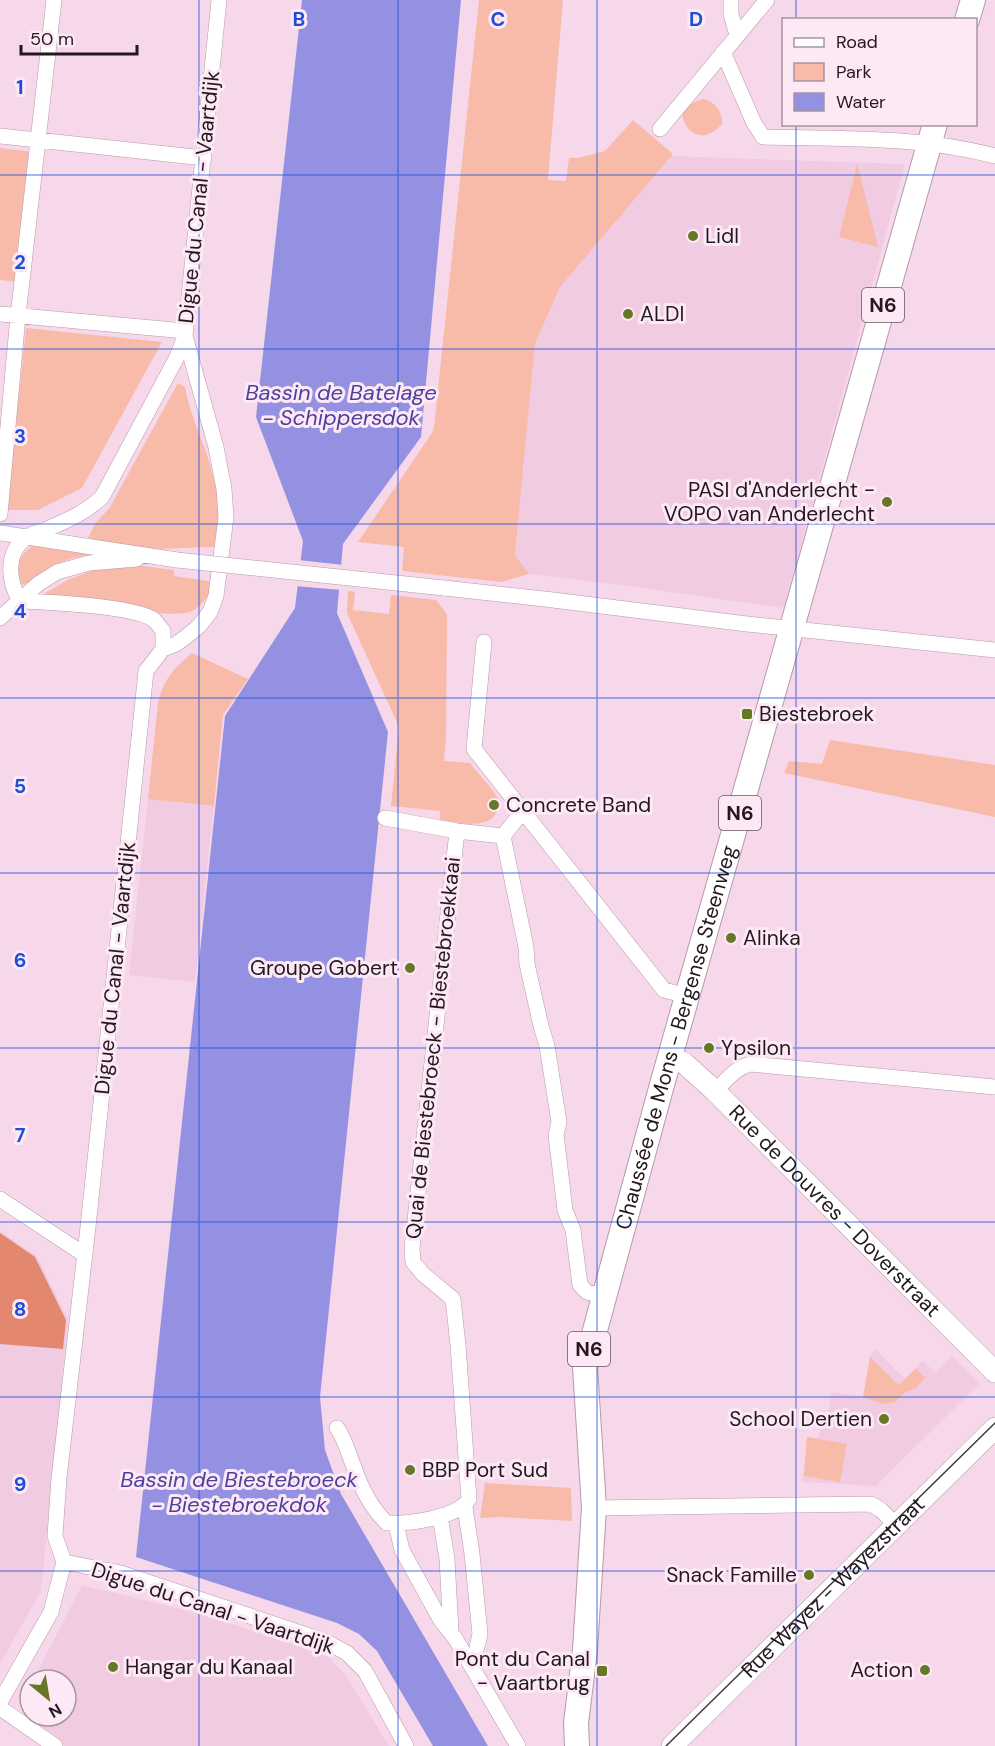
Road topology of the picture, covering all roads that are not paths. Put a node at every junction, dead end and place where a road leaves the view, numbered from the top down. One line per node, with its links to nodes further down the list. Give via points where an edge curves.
1 (54, 0): 12 (street)
2 (219, 0): 14 (street, Digue du Canal - Vaartdijk)
3 (731, 0): 7 (street)
4 (767, 0): 7 (street)
5 (973, 0): 6 (main road)
6 (968, 18)
7 (737, 35): 8 (street)
8 (723, 52): 9 (street); 10 (street, via 763,137 902,140)
9 (660, 129)
10 (932, 134): 13 (street); 24 (main road, Chaussée de Mons - Bergense Steenweg / N6)
11 (0, 136): 12 (street)
12 (39, 140): 14 (street); 16 (street)
13 (995, 156)
14 (204, 158): 17 (street, Digue du Canal - Vaartdijk)
15 (0, 314): 16 (street)
16 (18, 316): 17 (street); 18 (street)
17 (185, 333): 20 (street, via 177,357 102,497 72,518); 26 (street, Digue du Canal - Vaartdijk, via 216,447 226,517 216,596 210,612 187,636)
18 (0, 514)
19 (0, 533): 20 (street)
20 (27, 537): 21 (street); 22 (street, via 12,557 10,573)
21 (160, 558): 22 (street, via 89,563 57,572); 24 (street, bridge)
22 (20, 601): 23 (street); 26 (street, via 88,605 153,619 163,631)
23 (0, 618)
24 (792, 629): 27 (street); 32 (main road, Chaussée de Mons - Bergense Steenweg / N6)
25 (484, 642): 28 (street, via 474,748)
26 (163, 649): 37 (street, Digue du Canal - Vaartdijk, via 146,671)
27 (995, 650)
28 (523, 811): 31 (street); 32 (street, via 664,990)
29 (385, 819): 30 (street)
30 (457, 831): 31 (street); 42 (street, Quai de Biestebroeck - Biestebroekkaai, via 412,1248 413,1262 453,1299 469,1499)
31 (503, 836): 38 (street, via 547,1046 559,1122 556,1136 565,1210 573,1230 580,1285)
32 (687, 996): 33 (main road, Chaussée de Mons - Bergense Steenweg / N6)
33 (670, 1058): 35 (street, Rue de Douvres - Doverstraat, via 684,1063); 38 (main road, Chaussée de Mons - Bergense Steenweg / N6)
34 (995, 1087): 35 (street, via 750,1064 735,1071)
35 (715, 1091): 39 (street, Rue de Douvres - Doverstraat)
36 (0, 1199): 37 (street)
37 (85, 1255): 47 (street, Digue du Canal - Vaartdijk, via 58,1490 55,1536)
38 (603, 1296): 43 (main road, Chaussée de Mons - Bergense Steenweg / N6, via 585,1367)
39 (995, 1372)
40 (337, 1428): 45 (street, via 376,1513 387,1523)
41 (995, 1428): 46 (street, Rue Wayez - Wayezstraat)
42 (465, 1507): 44 (street); 49 (street, Quai de Biestebroeck - Biestebroekkaai, via 480,1634)
43 (594, 1508): 46 (street, via 871,1504); 52 (main road, Chaussée de Mons - Bergense Steenweg / N6)
44 (440, 1516): 45 (street); 48 (street)
45 (396, 1524): 48 (street, via 402,1550)
46 (896, 1526): 57 (street, Rue Wayez - Wayezstraat)
47 (64, 1562): 50 (street, via 51,1612); 54 (street, Digue du Canal - Vaartdijk, via 121,1574 325,1641 347,1653 365,1671)
48 (451, 1632): 55 (street)
49 (477, 1647)
50 (0, 1702)
51 (0, 1708): 53 (street)
52 (576, 1734): 56 (main road, Chaussée de Mons - Bergense Steenweg / N6)
53 (55, 1746)
54 (406, 1746)
55 (518, 1746)
56 (565, 1746)
57 (672, 1746)

